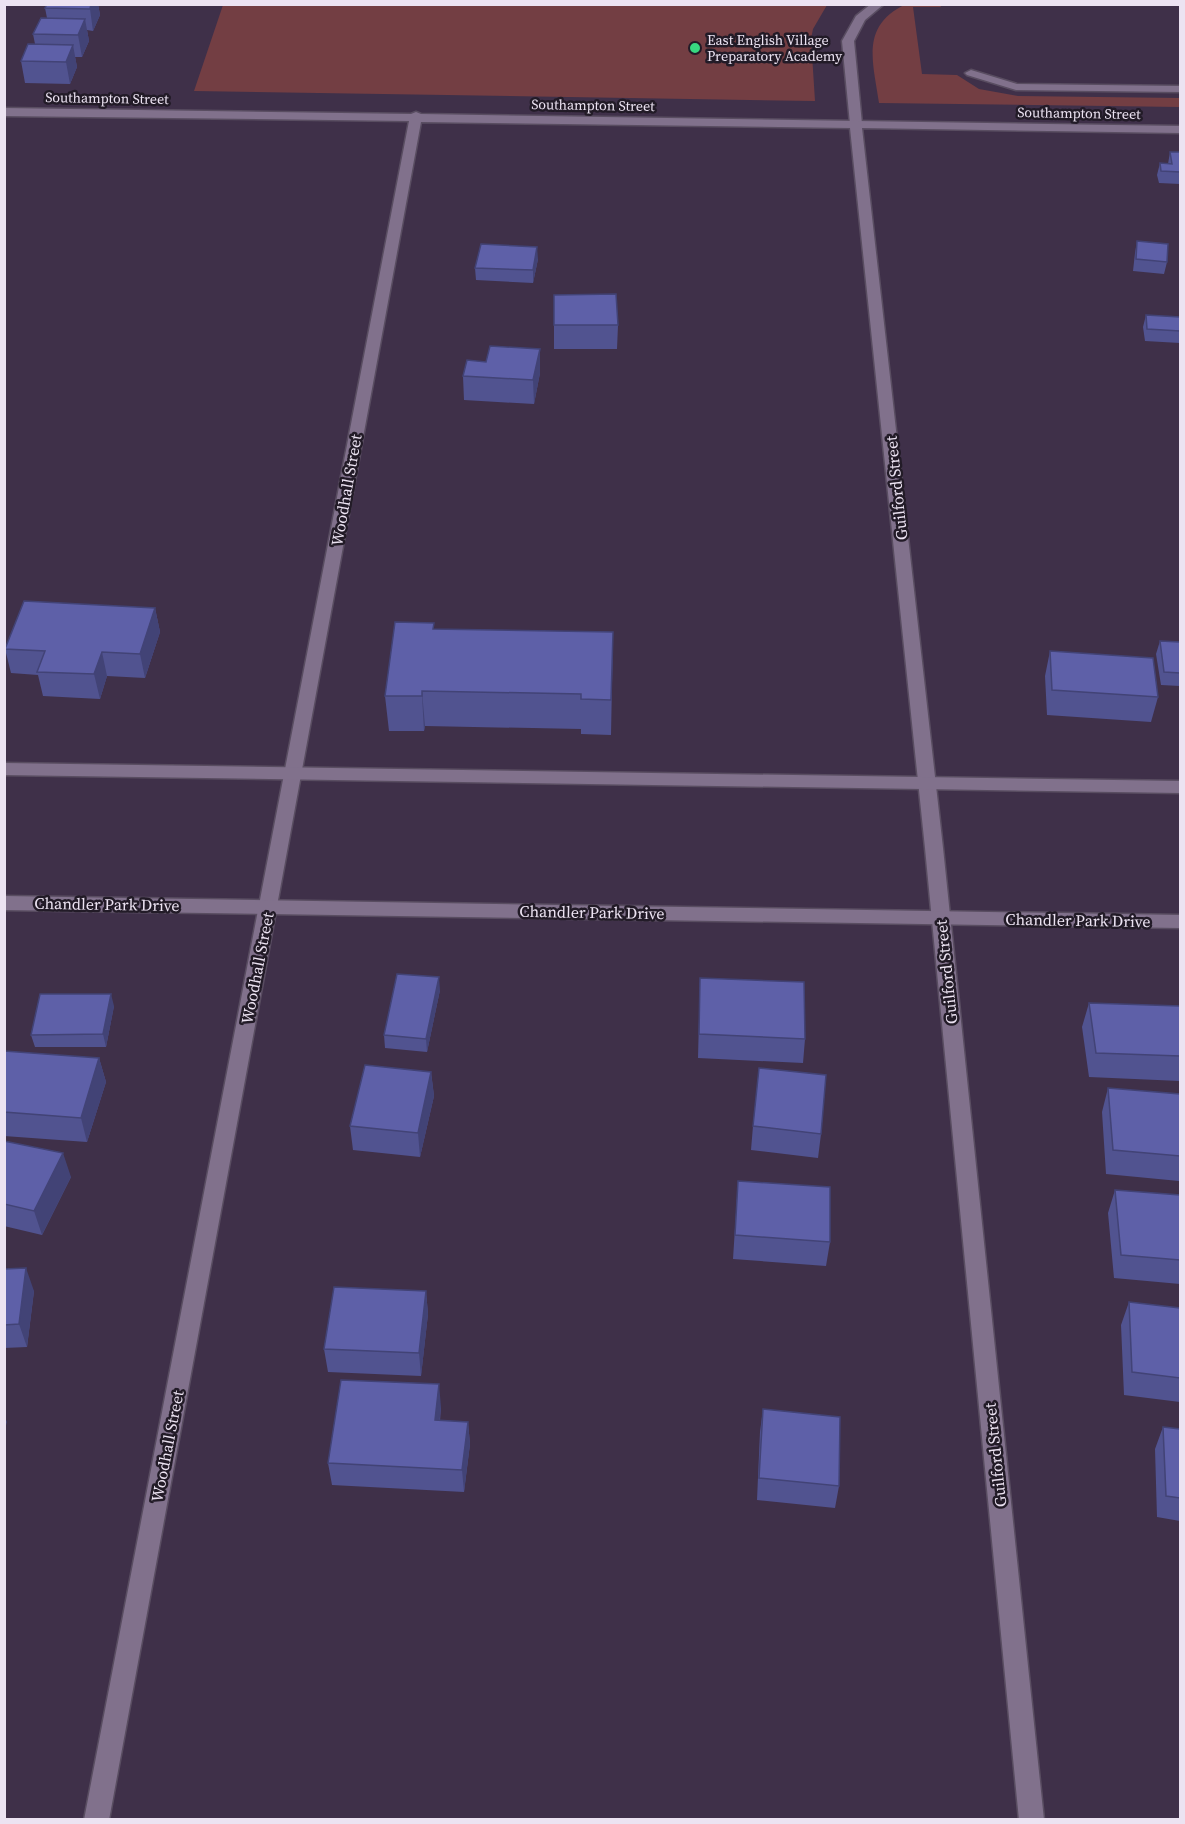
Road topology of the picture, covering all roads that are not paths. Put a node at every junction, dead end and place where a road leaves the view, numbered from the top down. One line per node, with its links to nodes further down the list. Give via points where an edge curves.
1 (879, 4): 6 (street, Guilford Street, via 860,18 848,41)
2 (971, 73): 3 (street, via 1016,87)
3 (1180, 89)
4 (4, 111): 5 (street, Southampton Street)
5 (416, 116): 6 (street, Southampton Street); 9 (street, Woodhall Street)
6 (856, 124): 7 (street, Southampton Street); 10 (street, Guilford Street)
7 (1180, 129)
8 (4, 769): 9 (street)
9 (294, 773): 10 (street); 13 (street, Woodhall Street)
10 (927, 783): 11 (street); 14 (street, Guilford Street)
11 (1180, 786)
12 (4, 903): 13 (street, Chandler Park Drive)
13 (269, 907): 14 (street, Chandler Park Drive); 16 (street, Woodhall Street)
14 (940, 918): 15 (street, Chandler Park Drive); 17 (street, Guilford Street)
15 (1180, 922)
16 (96, 1820)
17 (1032, 1820)

